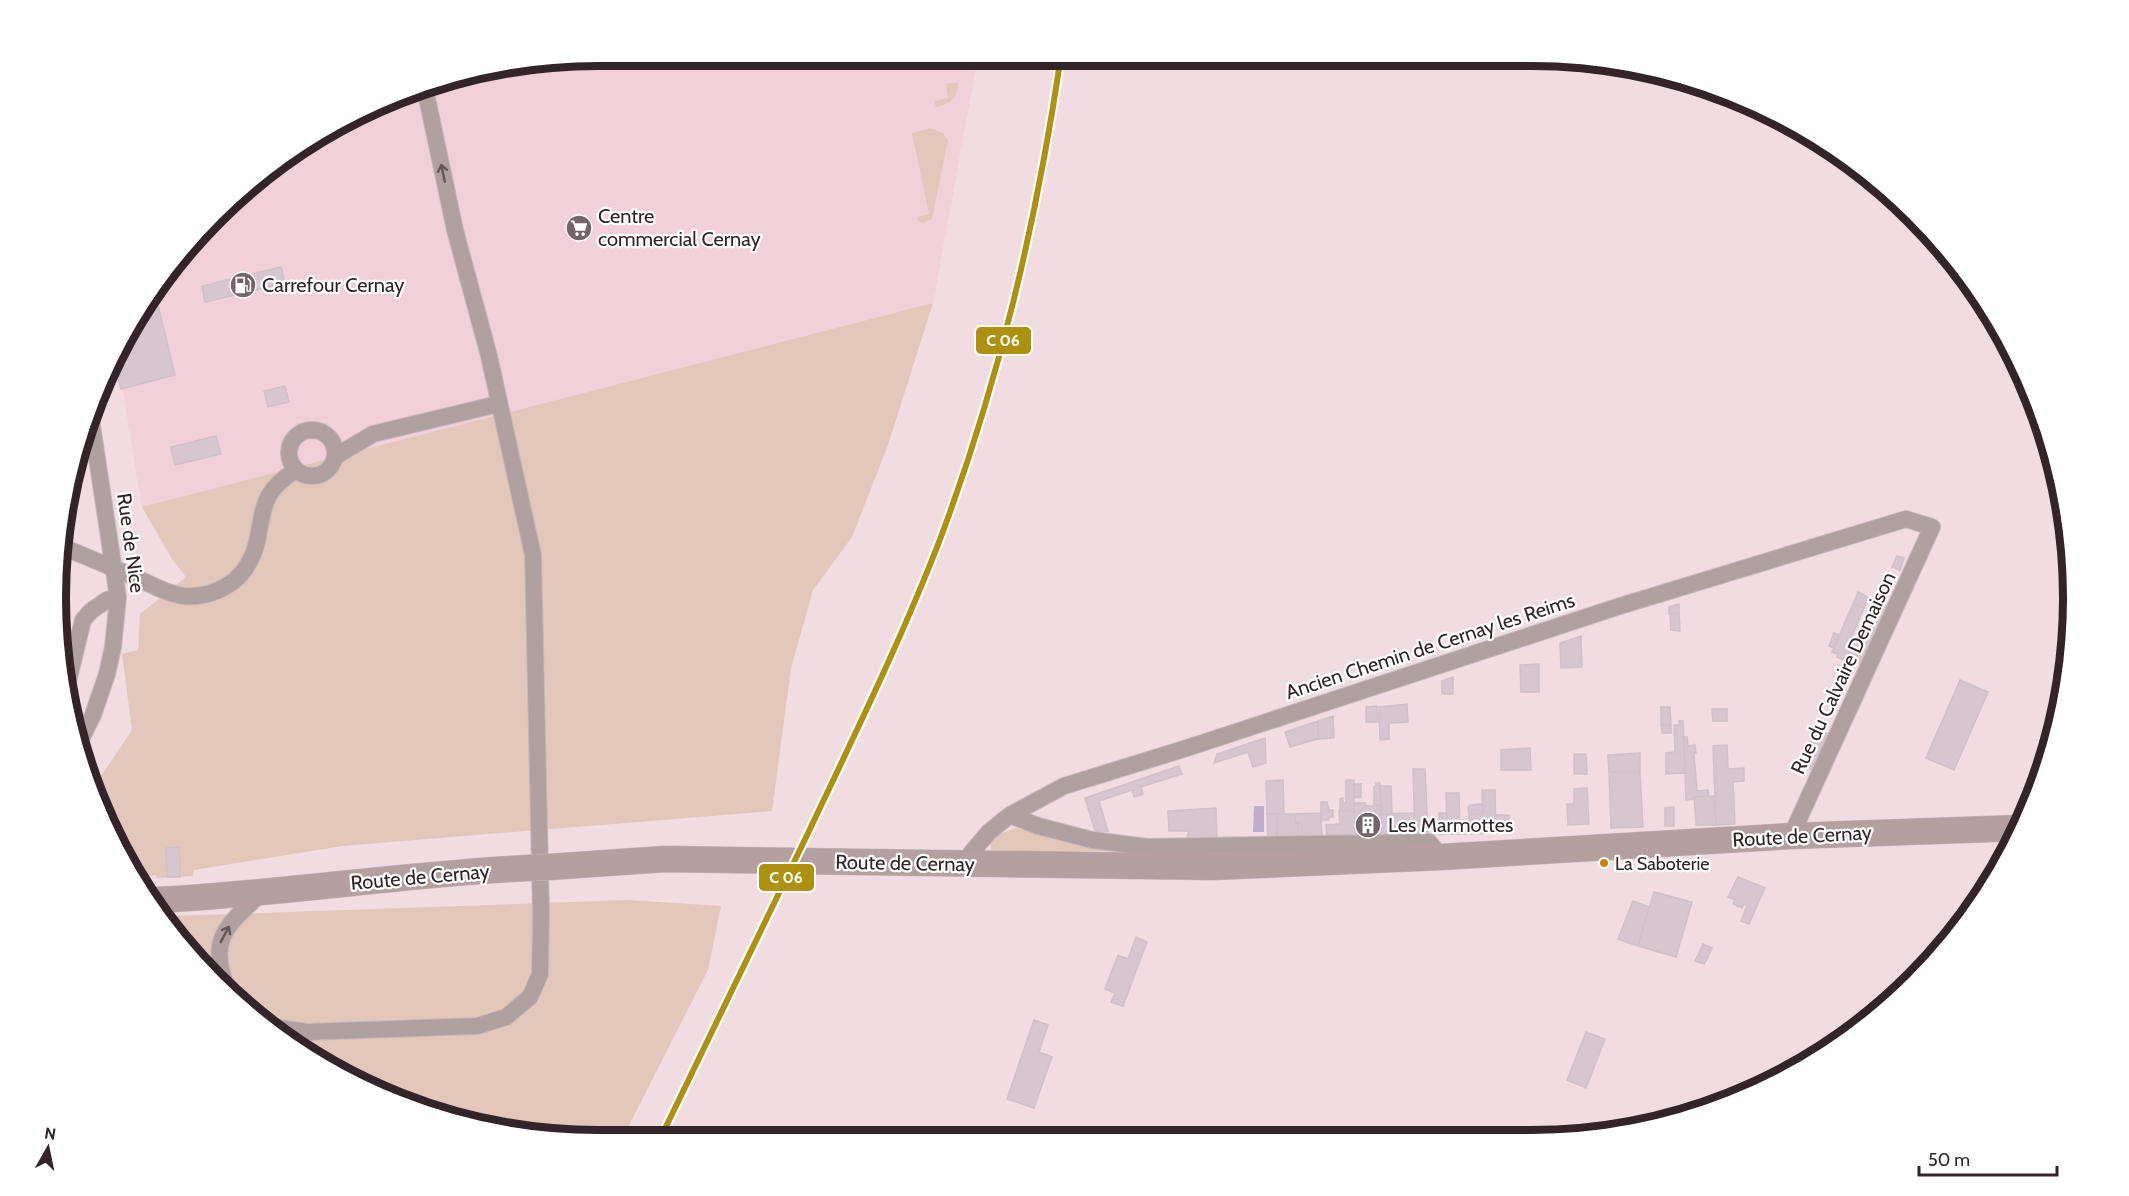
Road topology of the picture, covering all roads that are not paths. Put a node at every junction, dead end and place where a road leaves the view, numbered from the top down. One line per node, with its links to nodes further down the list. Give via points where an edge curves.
1 (426, 94): 2 (street, one-way to 1)
2 (498, 404): 4 (street, via 373,434); 20 (street, via 533,555 540,974 530,997 506,1017 477,1026)
3 (93, 431): 8 (street, Rue de Nice)
4 (336, 456): 5 (street, via 330,470 317,477); 5 (street, via 329,436 316,430 302,432 289,450)
5 (296, 470): 8 (street, via 267,495 252,557 240,576 225,587 213,593 185,596)
6 (1932, 526): 12 (street, Ancien Chemin de Cernay les Reims, via 1906,519 1620,606 1064,786); 14 (street, Rue du Calvaire Demaison)
7 (69, 550): 8 (street)
8 (115, 569): 9 (street, Rue de Nice)
9 (118, 597): 10 (street, via 107,600 83,620); 11 (street, Rue de Nice, via 107,674)
10 (71, 669)
11 (84, 734)
12 (1010, 815): 15 (street, via 1092,840 1147,847 1429,842); 16 (street, Ancien Chemin de Cernay les Reims, via 971,853)
13 (2010, 828): 14 (main road, Route de Cernay)
14 (1791, 836): 15 (main road, Route de Cernay)
15 (1441, 857): 16 (main road, Route de Cernay, via 1213,867)
16 (969, 864): 17 (main road, Route de Cernay, via 665,859 378,880)
17 (260, 894): 18 (main road, Route de Cernay); 19 (street, one-way to 17, via 220,941)
18 (160, 900)
19 (224, 976)
20 (288, 1030)

